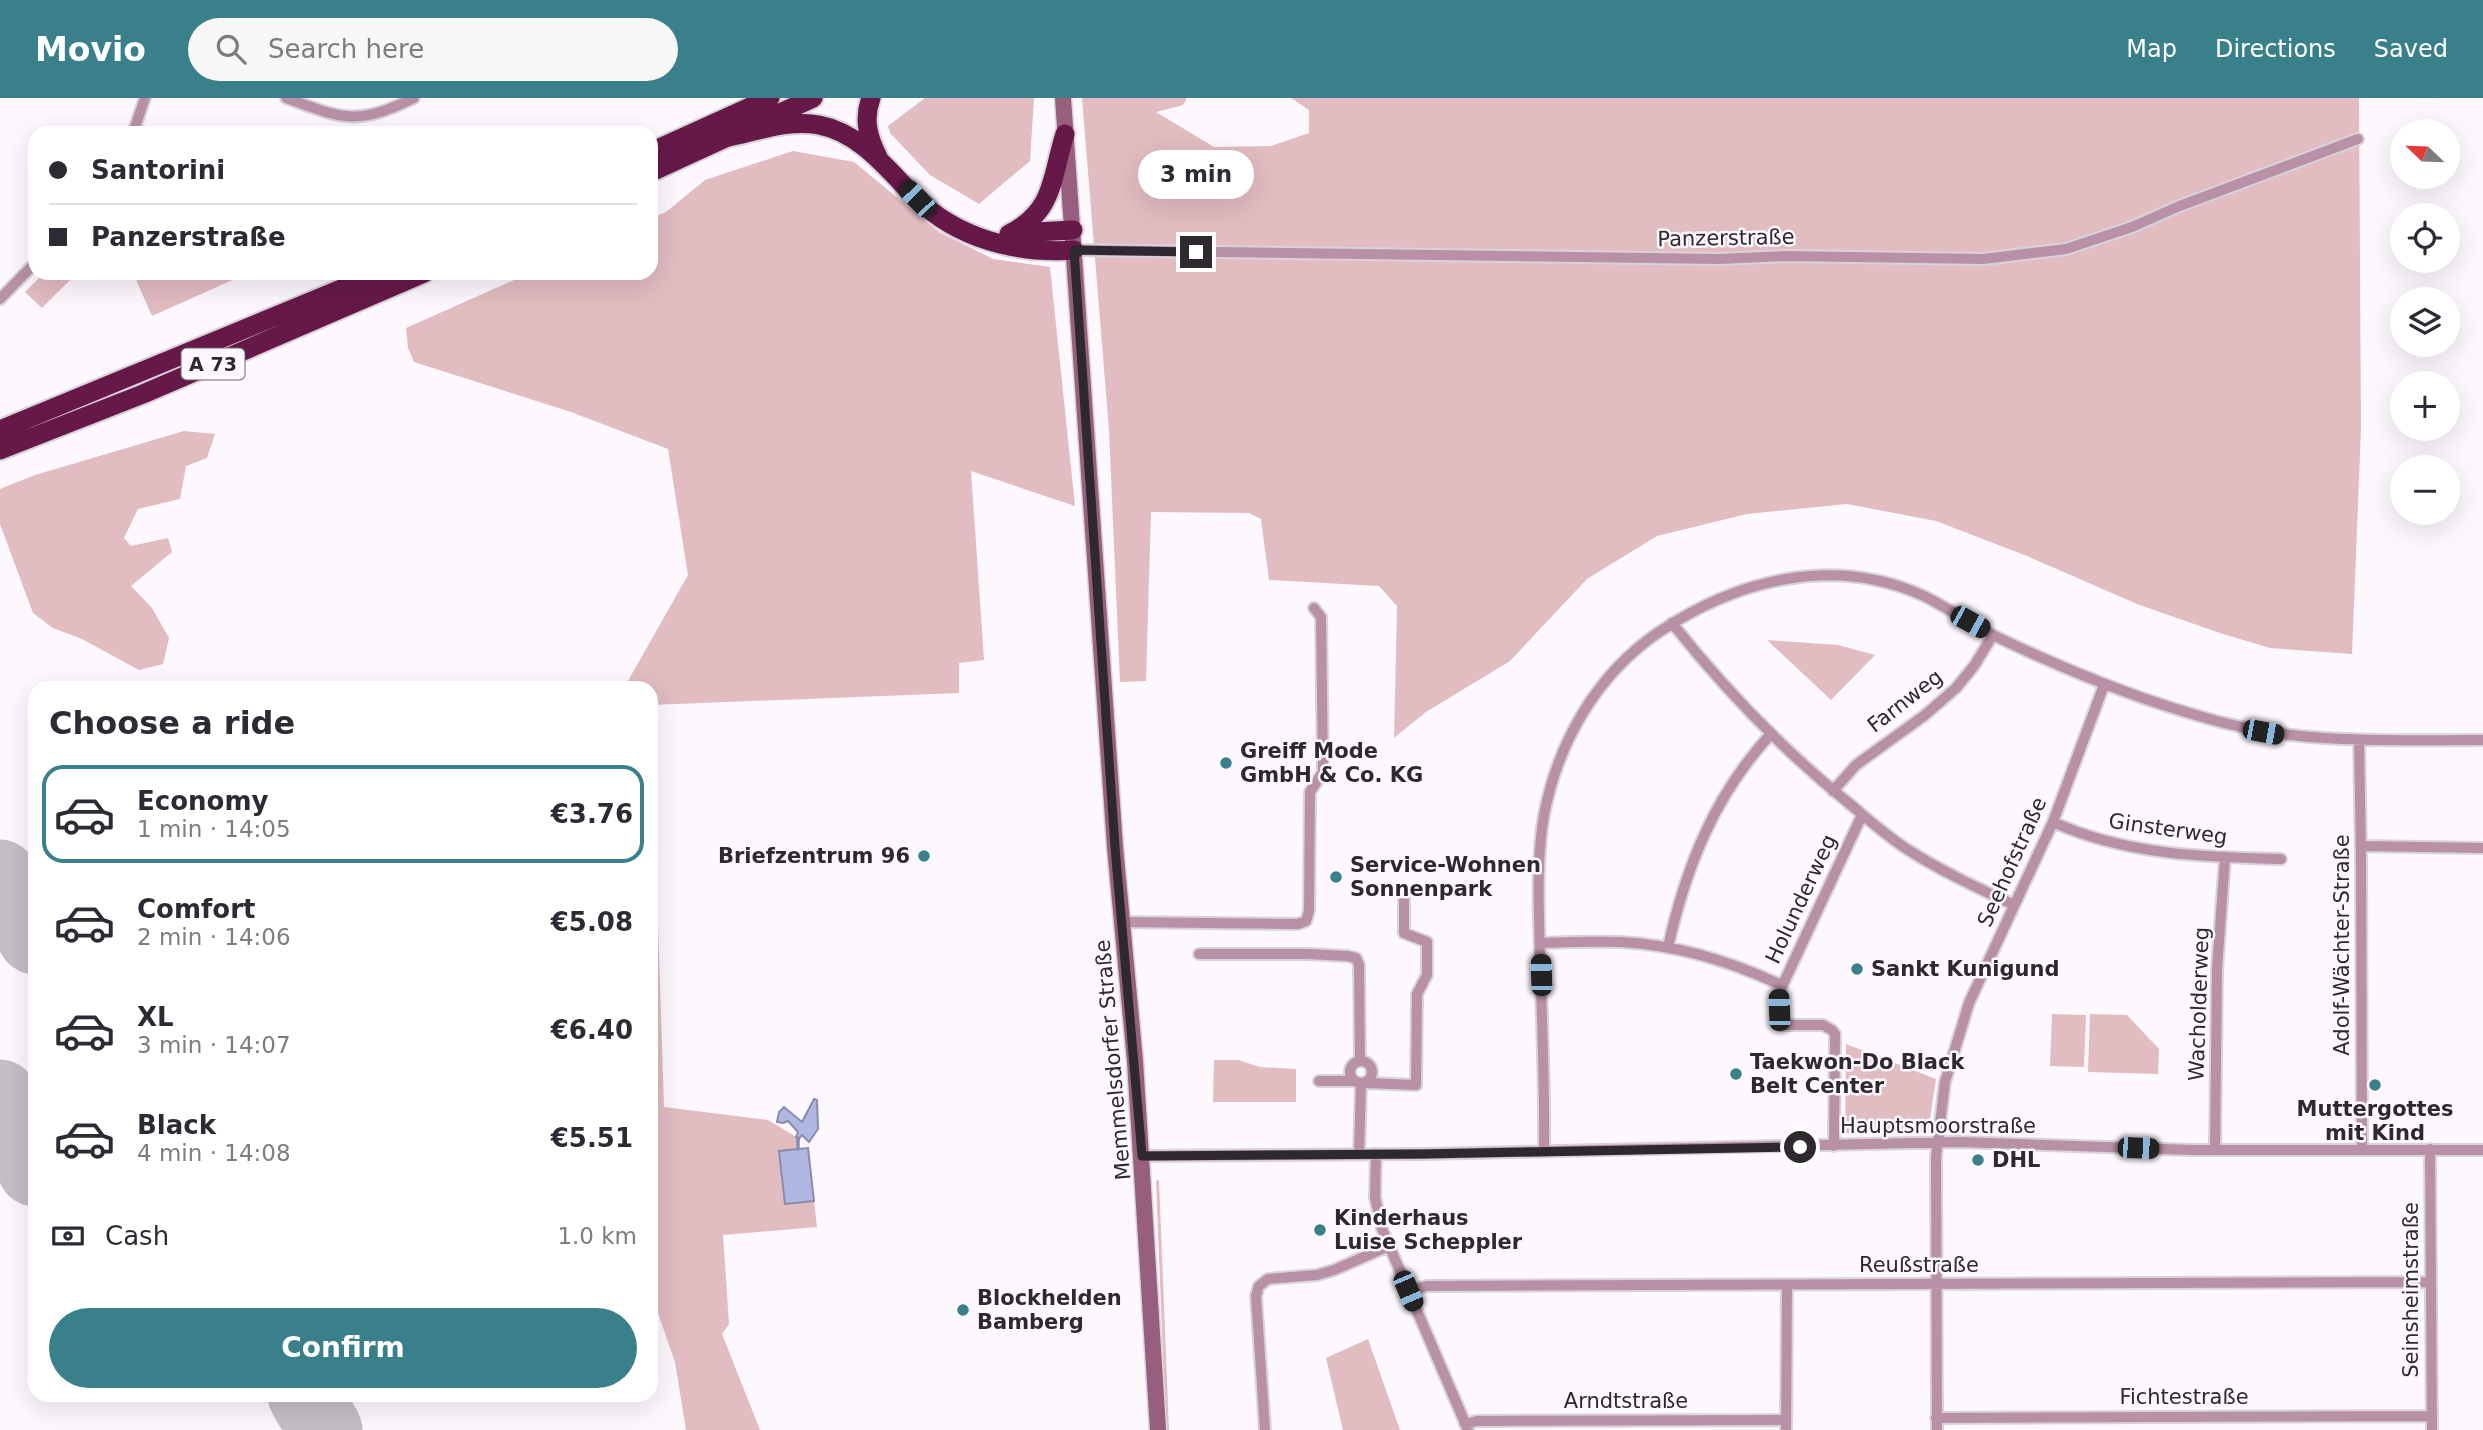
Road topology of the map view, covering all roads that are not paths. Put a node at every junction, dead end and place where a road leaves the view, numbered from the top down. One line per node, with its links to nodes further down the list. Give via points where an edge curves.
1 (145, 98): 8 (street)
2 (286, 98): 3 (street, via 349,118)
3 (415, 98)
4 (770, 98): 12 (highway)
5 (813, 98): 10 (highway)
6 (871, 98): 13 (highway, via 867,131)
7 (1063, 98): 9 (main road, Memmelsdorfer Straße)
8 (135, 126)
9 (1065, 134): 15 (main road, Memmelsdorfer Straße); 16 (highway, via 1046,202 1034,218)
10 (729, 137): 13 (highway, via 797,124 819,125 837,130); 14 (highway)
11 (2358, 139): 18 (street, Panzerstraße, via 2066,249 1983,259)
12 (658, 149)
13 (877, 157): 17 (highway, via 928,208)
14 (658, 169)
15 (1073, 230): 16 (highway); 18 (main road, Memmelsdorfer Straße)
16 (1009, 234): 17 (highway)
17 (979, 238): 18 (highway, via 1016,248)
18 (1074, 250): 41 (main road, Memmelsdorfer Straße)
19 (28, 270): 22 (street)
20 (363, 280): 23 (highway, A 73)
21 (409, 280): 24 (highway, A 73)
22 (0, 299)
23 (0, 430)
24 (0, 450)
25 (1314, 608): 41 (street, via 1321,617 1323,772 1310,793 1306,921)
26 (1672, 623): 27 (street, via 1741,589 1786,579 1847,576 1924,597); 29 (street); 42 (street, via 1623,660 1605,680 1558,764 1542,835)
27 (1993, 635): 28 (street); 32 (street, Farnweg, via 1956,688 1856,765)
28 (2104, 685): 30 (street, via 2236,726 2309,738); 34 (street, Seehofstraße)
29 (1770, 735): 32 (street); 43 (street, via 1712,815 1692,861)
30 (2359, 740): 31 (street); 35 (street, Adolf-Wächter-Straße)
31 (2483, 740)
32 (1833, 791): 33 (street)
33 (1862, 815): 40 (street, via 1936,867); 45 (street, Holunderweg)
34 (2053, 822): 37 (street, Ginsterweg, via 2121,845); 40 (street, Seehofstraße)
35 (2361, 846): 36 (street); 53 (street, Adolf-Wächter-Straße)
36 (2483, 848)
37 (2225, 858): 38 (street, Ginsterweg); 52 (street, Wacholderweg, via 2217,969)
38 (2281, 859)
39 (1405, 894): 48 (street, via 1404,933 1427,943 1427,975 1417,994 1416,1085)
40 (2014, 905): 49 (street, Seehofstraße, via 1956,1040 1944,1082)
41 (1122, 922): 58 (main road, Memmelsdorfer Straße)
42 (1540, 943): 43 (street); 55 (street)
43 (1668, 947): 45 (street, via 1706,955)
44 (1199, 954): 46 (street, via 1356,958)
45 (1782, 985): 50 (street, Holunderweg, via 1778,995 1780,1026 1823,1026 1835,1034)
46 (1360, 1061): 48 (street, via 1350,1072); 48 (street, via 1371,1067 1372,1077)
47 (1319, 1081): 48 (street)
48 (1360, 1082): 56 (street)
49 (1936, 1142): 50 (street, Hauptsmoorstraße); 52 (street, Hauptsmoorstraße); 61 (street, Seehofstraße)
50 (1835, 1146): 55 (street, Hauptsmoorstraße)
51 (2430, 1149): 53 (street, Hauptsmoorstraße); 54 (street, Hauptsmoorstraße); 60 (street, Seinsheimstraße)
52 (2215, 1150): 53 (street, Hauptsmoorstraße)
53 (2362, 1150)
54 (2483, 1150)
55 (1544, 1151): 57 (street, Hauptsmoorstraße)
56 (1359, 1154): 57 (street, Hauptsmoorstraße); 58 (street, Hauptsmoorstraße)
57 (1376, 1154): 59 (street, via 1377,1209)
58 (1142, 1156): 68 (main road, Memmelsdorfer Straße)
59 (1389, 1246): 63 (street); 69 (street, via 1334,1270 1268,1279 1259,1286)
60 (2431, 1282): 61 (street, Reußstraße); 64 (street, Seinsheimstraße)
61 (1936, 1284): 62 (street, Reußstraße); 65 (street, Seehofstraße)
62 (1787, 1285): 63 (street, Reußstraße, via 1427,1286); 66 (street)
63 (1408, 1291): 67 (street)
64 (2431, 1416): 65 (street, Fichtestraße); 70 (street, Seinsheimstraße)
65 (1937, 1424)
66 (1786, 1425): 67 (street, Arndtstraße, via 1477,1421)
67 (1467, 1427)
68 (1158, 1430)
69 (1265, 1430)
70 (2431, 1430)

